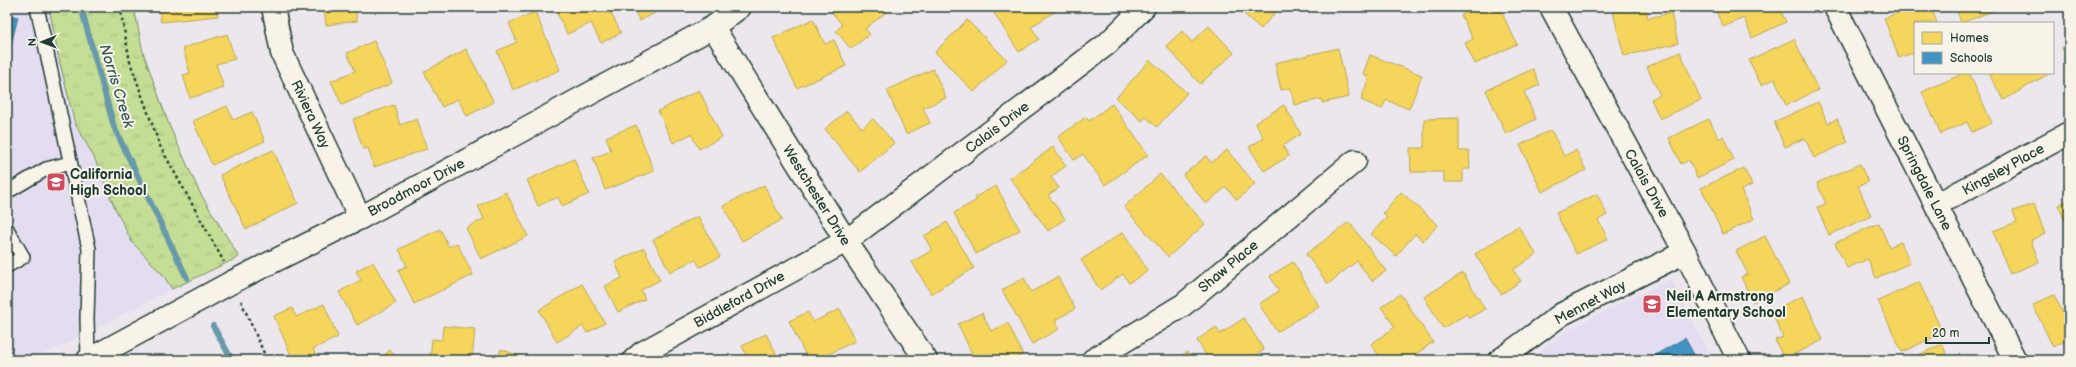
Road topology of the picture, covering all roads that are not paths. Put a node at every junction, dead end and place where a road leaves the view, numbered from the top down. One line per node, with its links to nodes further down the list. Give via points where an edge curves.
1 (37, 7): 10 (lane)
2 (273, 7): 13 (street, Riviera Way, via 282,52)
3 (740, 7): 7 (street, Broadmoor Drive)
4 (1144, 7): 15 (street, Calais Drive, via 1107,44)
5 (1551, 7): 16 (street, Calais Drive)
6 (1835, 7): 12 (street, Springdale Lane)
7 (713, 27): 13 (street, Broadmoor Drive); 15 (street, Westchester Drive)
8 (2069, 133): 12 (street, Kingsley Place)
9 (1355, 161): 21 (street, Shaw Place, via 1183,305)
10 (70, 163): 11 (lane, via 46,169); 18 (lane, via 88,249)
11 (7, 192)
12 (1936, 205): 24 (street, Springdale Lane)
13 (360, 218): 18 (street, Broadmoor Drive, via 234,281)
14 (7, 229): 17 (lane, via 23,257)
15 (846, 240): 19 (street, Biddleford Drive, via 642,353); 20 (street, Westchester Drive)
16 (1685, 252): 22 (street, Mennet Way, via 1562,314); 23 (street, Calais Drive)
17 (7, 266)
18 (88, 360)
19 (634, 360)
20 (926, 360)
21 (1093, 360)
22 (1500, 360)
23 (1739, 360)
24 (2015, 360)

